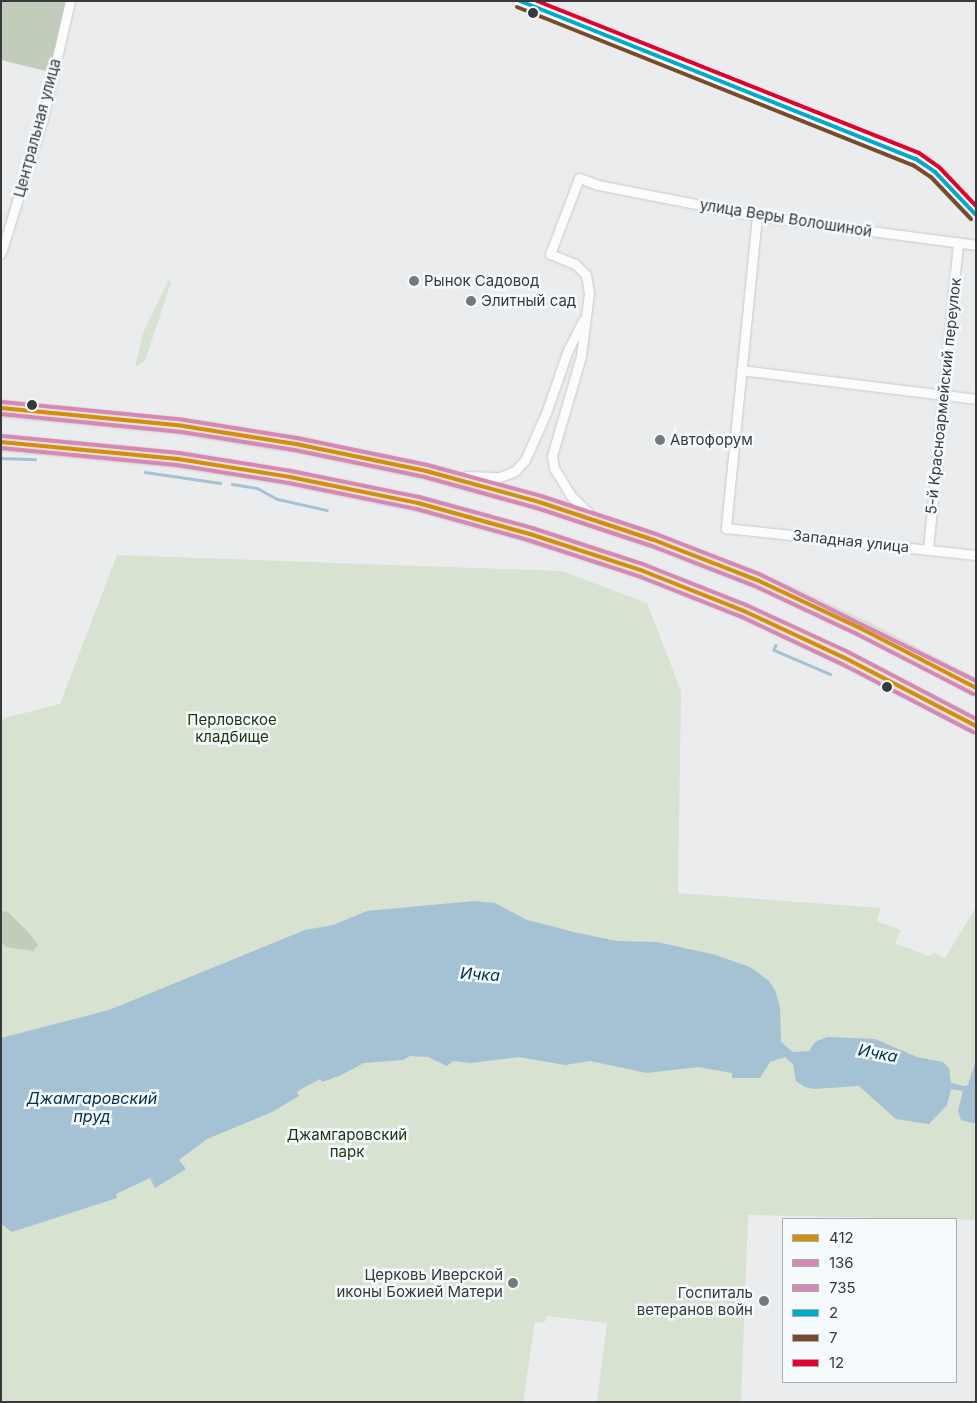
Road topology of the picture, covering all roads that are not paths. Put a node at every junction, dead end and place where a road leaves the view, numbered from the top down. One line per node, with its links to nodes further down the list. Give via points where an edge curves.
1 (70, 1): 7 (street, Центральная улица, via 42,118)
2 (519, 1): 3 (street, via 916,158 935,172)
3 (976, 215)
4 (757, 216): 5 (street, улица Веры Волошиной); 8 (street, улица Веры Волошиной, via 598,185 579,178 550,254 574,264 586,275 589,293); 9 (street)
5 (958, 242): 6 (street, улица Веры Волошиной); 10 (street, 5-й Красноармейский переулок)
6 (976, 245)
7 (1, 253)
8 (587, 313): 14 (street, via 568,350 533,447 515,471 500,477 482,478); 15 (street, via 581,356 552,456 554,468 571,496)
9 (741, 370): 10 (street); 16 (street, Западная улица, via 726,528)
10 (943, 395): 11 (street); 16 (street, 5-й Красноармейский переулок)
11 (976, 399)
12 (1, 408): 14 (highway, via 182,426 296,444)
13 (1, 442): 19 (highway, via 178,459 290,476 427,506 530,534 643,571 744,611)
14 (426, 471): 15 (highway)
15 (598, 522): 18 (highway, via 757,580 860,628)
16 (928, 549): 17 (street, Западная улица)
17 (976, 556)
18 (976, 688)
19 (976, 726)

